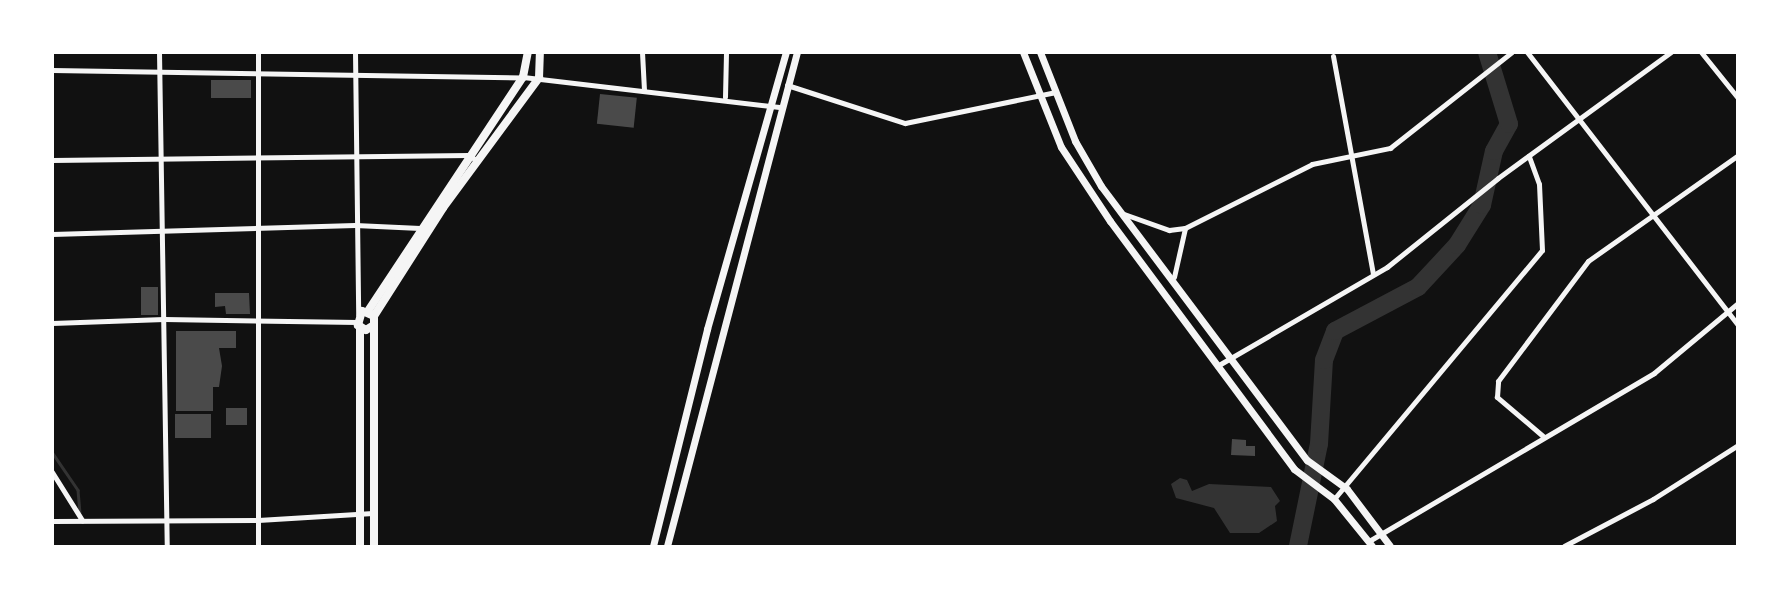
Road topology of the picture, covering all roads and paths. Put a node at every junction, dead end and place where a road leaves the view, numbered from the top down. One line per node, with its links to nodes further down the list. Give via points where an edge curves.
1 (159, 52): 18 (street)
2 (258, 52): 19 (street)
3 (355, 52): 20 (street)
4 (527, 52): 21 (highway)
5 (540, 52): 22 (highway)
6 (642, 52): 24 (street)
7 (726, 52): 26 (street)
8 (786, 52): 29 (main road)
9 (797, 52): 23 (main road)
10 (1023, 52): 27 (main road)
11 (1040, 52): 25 (main road)
12 (1512, 52): 36 (street, via 1404,140)
13 (1527, 52): 31 (street)
14 (1671, 52): 31 (street)
15 (1701, 52): 28 (street)
16 (1333, 56): 36 (street)
17 (52, 70): 18 (street)
18 (160, 70): 19 (street); 38 (street)
19 (258, 72): 20 (street); 32 (street)
20 (354, 75): 21 (street); 33 (street)
21 (523, 77): 22 (street); 34 (highway)
22 (539, 78): 24 (street); 40 (highway)
23 (787, 85): 27 (street, via 905,123); 30 (main road)
24 (644, 90): 26 (street)
25 (1056, 92): 27 (street); 41 (main road, via 1074,141)
26 (725, 97): 29 (street)
27 (1040, 97): 60 (main road, via 1061,147 1092,195)
28 (1738, 98)
29 (771, 103): 30 (street); 78 (main road, via 707,329)
30 (779, 107): 79 (main road)
31 (1579, 121): 37 (street); 42 (street)
32 (256, 155): 33 (street); 38 (street); 44 (street)
33 (353, 155): 34 (street); 43 (street)
34 (469, 155): 40 (street); 45 (highway)
35 (1738, 155): 42 (street)
36 (1353, 156): 46 (street, via 1298,169); 49 (street)
37 (1529, 156): 49 (street); 64 (street, via 1539,184 1542,250)
38 (162, 158): 39 (street); 47 (street)
39 (52, 160)
40 (477, 161): 53 (highway)
41 (1120, 212): 46 (street, via 1170,230); 50 (main road)
42 (1656, 217): 52 (street); 61 (street, via 1588,261 1496,390 1505,406)
43 (355, 225): 44 (street); 45 (street); 56 (street)
44 (255, 227): 47 (street); 55 (street)
45 (420, 228): 53 (highway)
46 (1185, 228): 50 (street)
47 (163, 231): 48 (street); 54 (street)
48 (52, 234)
49 (1373, 274): 59 (street)
50 (1174, 277): 59 (main road)
51 (1738, 303): 52 (street)
52 (1727, 312): 58 (street); 61 (street, via 1654,373)
53 (372, 317): 56 (highway); 56 (highway); 66 (highway)
54 (164, 319): 55 (street); 57 (street); 71 (street)
55 (257, 320): 56 (street); 69 (street)
56 (358, 322): 67 (highway)
57 (52, 323)
58 (1738, 325)
59 (1233, 357): 60 (street); 64 (main road, via 1307,460)
60 (1217, 366): 65 (main road, via 1294,469)
61 (1544, 437): 72 (street)
62 (1738, 445): 81 (street, via 1653,499)
63 (52, 472): 68 (street)
64 (1347, 489): 65 (street); 72 (main road)
65 (1334, 499): 73 (main road)
66 (373, 513): 67 (street); 77 (highway)
67 (360, 514): 69 (street); 76 (highway)
68 (82, 520): 70 (street); 71 (street)
69 (258, 520): 71 (street); 75 (street)
70 (52, 521)
71 (167, 521): 74 (street)
72 (1382, 532): 73 (street); 80 (main road)
73 (1371, 544)
74 (167, 547)
75 (258, 547)
76 (360, 547)
77 (374, 547)
78 (653, 547)
79 (667, 547)
80 (1390, 547)
81 (1564, 547)

